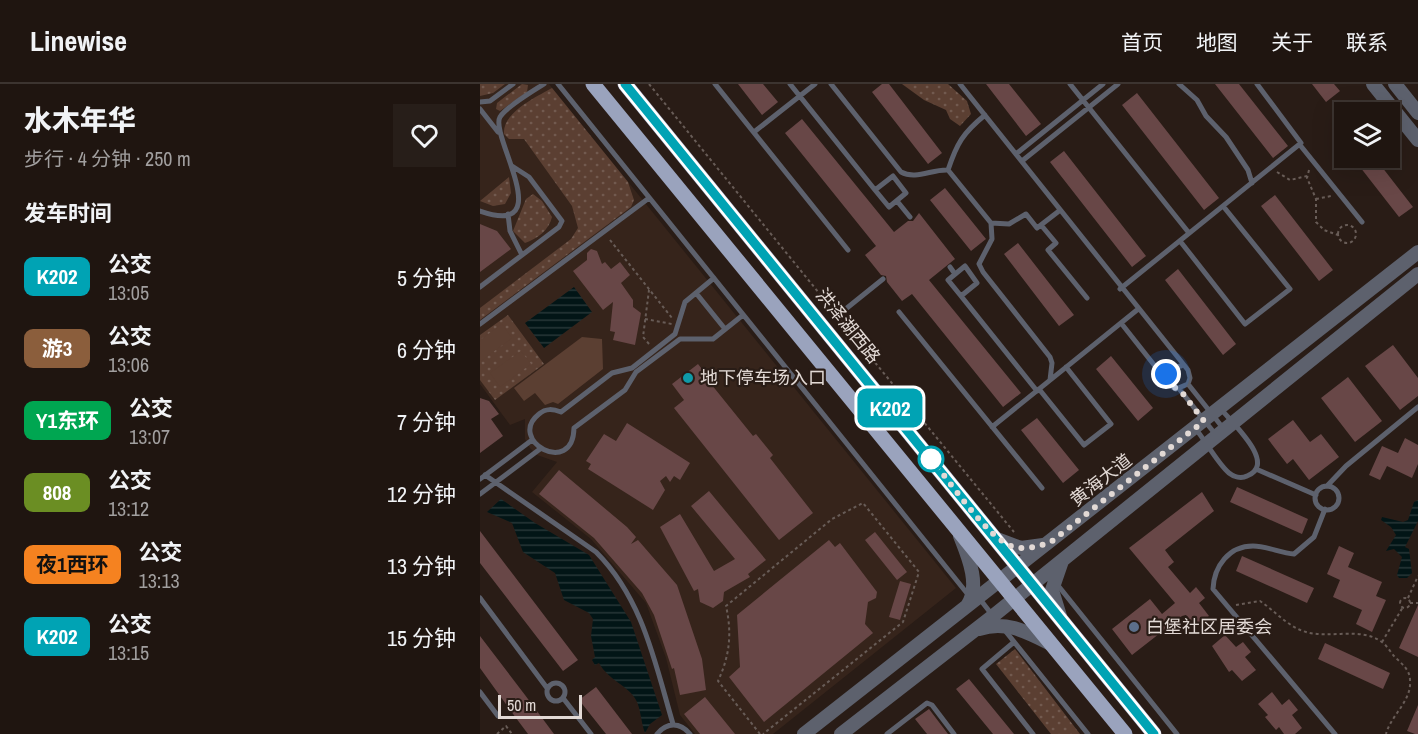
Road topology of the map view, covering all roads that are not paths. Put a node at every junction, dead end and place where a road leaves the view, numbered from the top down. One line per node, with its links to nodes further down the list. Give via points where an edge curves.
1 (513, 84): 20 (lane, via 490,101)
2 (544, 84): 26 (lane, via 500,116)
3 (558, 84): 37 (lane)
4 (593, 84): 93 (main road)
5 (625, 84): 91 (main road, 洪泽湖西路)
6 (715, 84): 25 (lane)
7 (790, 84): 18 (lane)
8 (815, 84): 18 (lane)
9 (831, 84): 33 (lane)
10 (960, 84): 24 (lane)
11 (1070, 84): 19 (lane)
12 (1103, 84): 19 (lane)
13 (1118, 84): 21 (lane)
14 (1179, 84): 35 (lane, via 1226,137)
15 (1257, 84): 28 (lane, via 1300,138)
16 (1373, 84): 27 (street)
17 (1395, 84): 23 (street)
18 (800, 96): 25 (lane); 36 (lane)
19 (1083, 100): 21 (lane); 29 (lane)
20 (480, 102)
21 (1089, 108): 30 (lane); 47 (lane)
22 (480, 110): 26 (lane)
23 (1418, 113)
24 (985, 115): 29 (lane); 32 (lane, via 958,141)
25 (754, 132): 49 (lane)
26 (499, 134): 31 (lane)
27 (1418, 140)
28 (1300, 145): 35 (lane); 44 (lane)
29 (1016, 154): 30 (lane)
30 (1022, 162): 41 (lane)
31 (512, 166): 42 (lane, via 519,198); 51 (lane, via 530,177 562,221)
32 (948, 170): 33 (lane); 45 (lane)
33 (908, 176): 34 (lane)
34 (898, 183): 36 (lane, via 893,176); 38 (lane, via 906,193)
35 (1252, 183): 39 (lane)
36 (875, 190): 38 (lane, via 889,207)
37 (649, 198): 57 (lane); 69 (lane)
38 (897, 201): 43 (lane)
39 (1223, 206): 47 (lane); 48 (lane, via 1290,289 1245,324)
40 (480, 211): 42 (lane, via 494,216)
41 (1059, 211): 46 (lane); 60 (lane)
42 (508, 214): 51 (lane, via 510,231)
43 (910, 217)
44 (1362, 222)
45 (991, 223): 46 (lane, via 1009,224 1026,214 1037,228); 53 (lane, via 992,239 982,256)
46 (1041, 225): 63 (lane, via 1056,243 1048,250)
47 (1189, 234): 48 (lane)
48 (1179, 241): 60 (lane)
49 (848, 250)
50 (1418, 252): 79 (street, 黄海大道)
51 (522, 255): 59 (lane)
52 (950, 267): 54 (lane)
53 (981, 268): 56 (lane); 73 (lane, via 1050,357)
54 (955, 274): 56 (lane, via 965,266); 62 (lane, via 948,280)
55 (1418, 274): 81 (street, 黄海大道)
56 (971, 275): 62 (lane, via 977,282)
57 (714, 278): 61 (lane); 66 (lane)
58 (883, 279): 67 (lane)
59 (480, 287)
60 (1120, 289): 64 (lane)
61 (696, 293): 70 (lane); 82 (lane, via 684,302 675,334 632,368 612,373 561,412 554,409 540,413 531,425)
62 (961, 296): 76 (lane)
63 (1087, 298)
64 (1137, 310): 68 (lane); 71 (lane)
65 (899, 312): 80 (lane)
66 (743, 315): 70 (lane); 102 (lane)
67 (837, 316)
68 (1121, 323): 72 (lane); 74 (lane)
69 (480, 324)
70 (725, 329): 83 (lane, via 713,339 680,339 636,372 625,390 574,428 572,442 562,451 548,453)
71 (1181, 366): 74 (lane, via 1170,368); 75 (lane, via 1190,374)
72 (1066, 368): 73 (lane); 76 (lane, via 1111,424 1084,445)
73 (1050, 380): 76 (lane)
74 (1166, 380): 77 (lane, via 1172,388)
75 (1188, 384): 77 (lane); 79 (lane)
76 (1038, 390): 80 (lane)
77 (1180, 390): 79 (lane)
78 (1418, 407): 87 (lane)
79 (1208, 418): 81 (lane); 81 (lane); 81 (lane); 81 (lane); 95 (street, 黄海大道)
80 (992, 427): 88 (lane)
81 (1220, 433): 84 (lane, via 1257,452); 84 (lane, via 1230,474 1242,478); 97 (street, 黄海大道, via 1064,558)
82 (532, 440): 83 (lane); 85 (lane)
83 (540, 448): 86 (lane)
84 (1256, 469): 90 (lane)
85 (482, 477): 86 (lane)
86 (495, 482): 89 (lane); 113 (lane, via 596,552 628,591 641,616)
87 (1327, 486): 90 (lane); 92 (lane, via 1335,488 1339,498 1333,508)
88 (1042, 488)
89 (480, 494)
90 (1316, 495): 92 (lane, via 1318,506)
91 (968, 504): 93 (main road, via 965,517); 94 (main road, 洪泽湖西路)
92 (1326, 509): 126 (lane, via 1314,537 1294,554 1254,546 1236,549 1223,558 1214,589)
93 (954, 524): 98 (main road); 102 (street, via 972,576)
94 (996, 539): 95 (street, via 1028,549); 96 (main road, 洪泽湖西路)
95 (1051, 542): 96 (street, 黄海大道)
96 (1020, 567): 98 (street, 黄海大道); 99 (main road, 洪泽湖西路)
97 (1050, 576): 99 (street, 黄海大道); 103 (street); 125 (lane)
98 (1001, 581): 101 (main road); 102 (street, 黄海大道)
99 (1033, 583): 101 (street, 黄海大道); 103 (main road, 洪泽湖西路)
100 (480, 598): 109 (lane)
101 (1014, 598): 104 (street, 黄海大道); 106 (main road)
102 (972, 602): 104 (lane); 117 (street, 黄海大道)
103 (1061, 618): 107 (main road, 洪泽湖西路)
104 (997, 620): 105 (lane); 106 (street); 118 (street, 黄海大道, via 974,630)
105 (1014, 642): 121 (lane, via 982,669); 122 (lane)
106 (1053, 645): 108 (main road)
107 (1088, 652): 108 (main road, via 1081,648 1071,651); 124 (main road, 洪泽湖西路)
108 (1068, 664): 123 (main road)
109 (548, 688): 111 (lane, via 550,699); 111 (lane, via 561,685)
110 (480, 692): 112 (lane)
111 (563, 698): 114 (lane)
112 (498, 716)
113 (673, 724): 115 (lane); 116 (lane)
114 (591, 734)
115 (657, 734)
116 (690, 734)
117 (804, 734)
118 (841, 734)
119 (887, 734): 120 (lane, via 927,703)
120 (954, 734)
121 (1033, 734)
122 (1088, 734)
123 (1125, 734)
124 (1154, 734)
125 (1177, 734)
126 (1335, 734)

